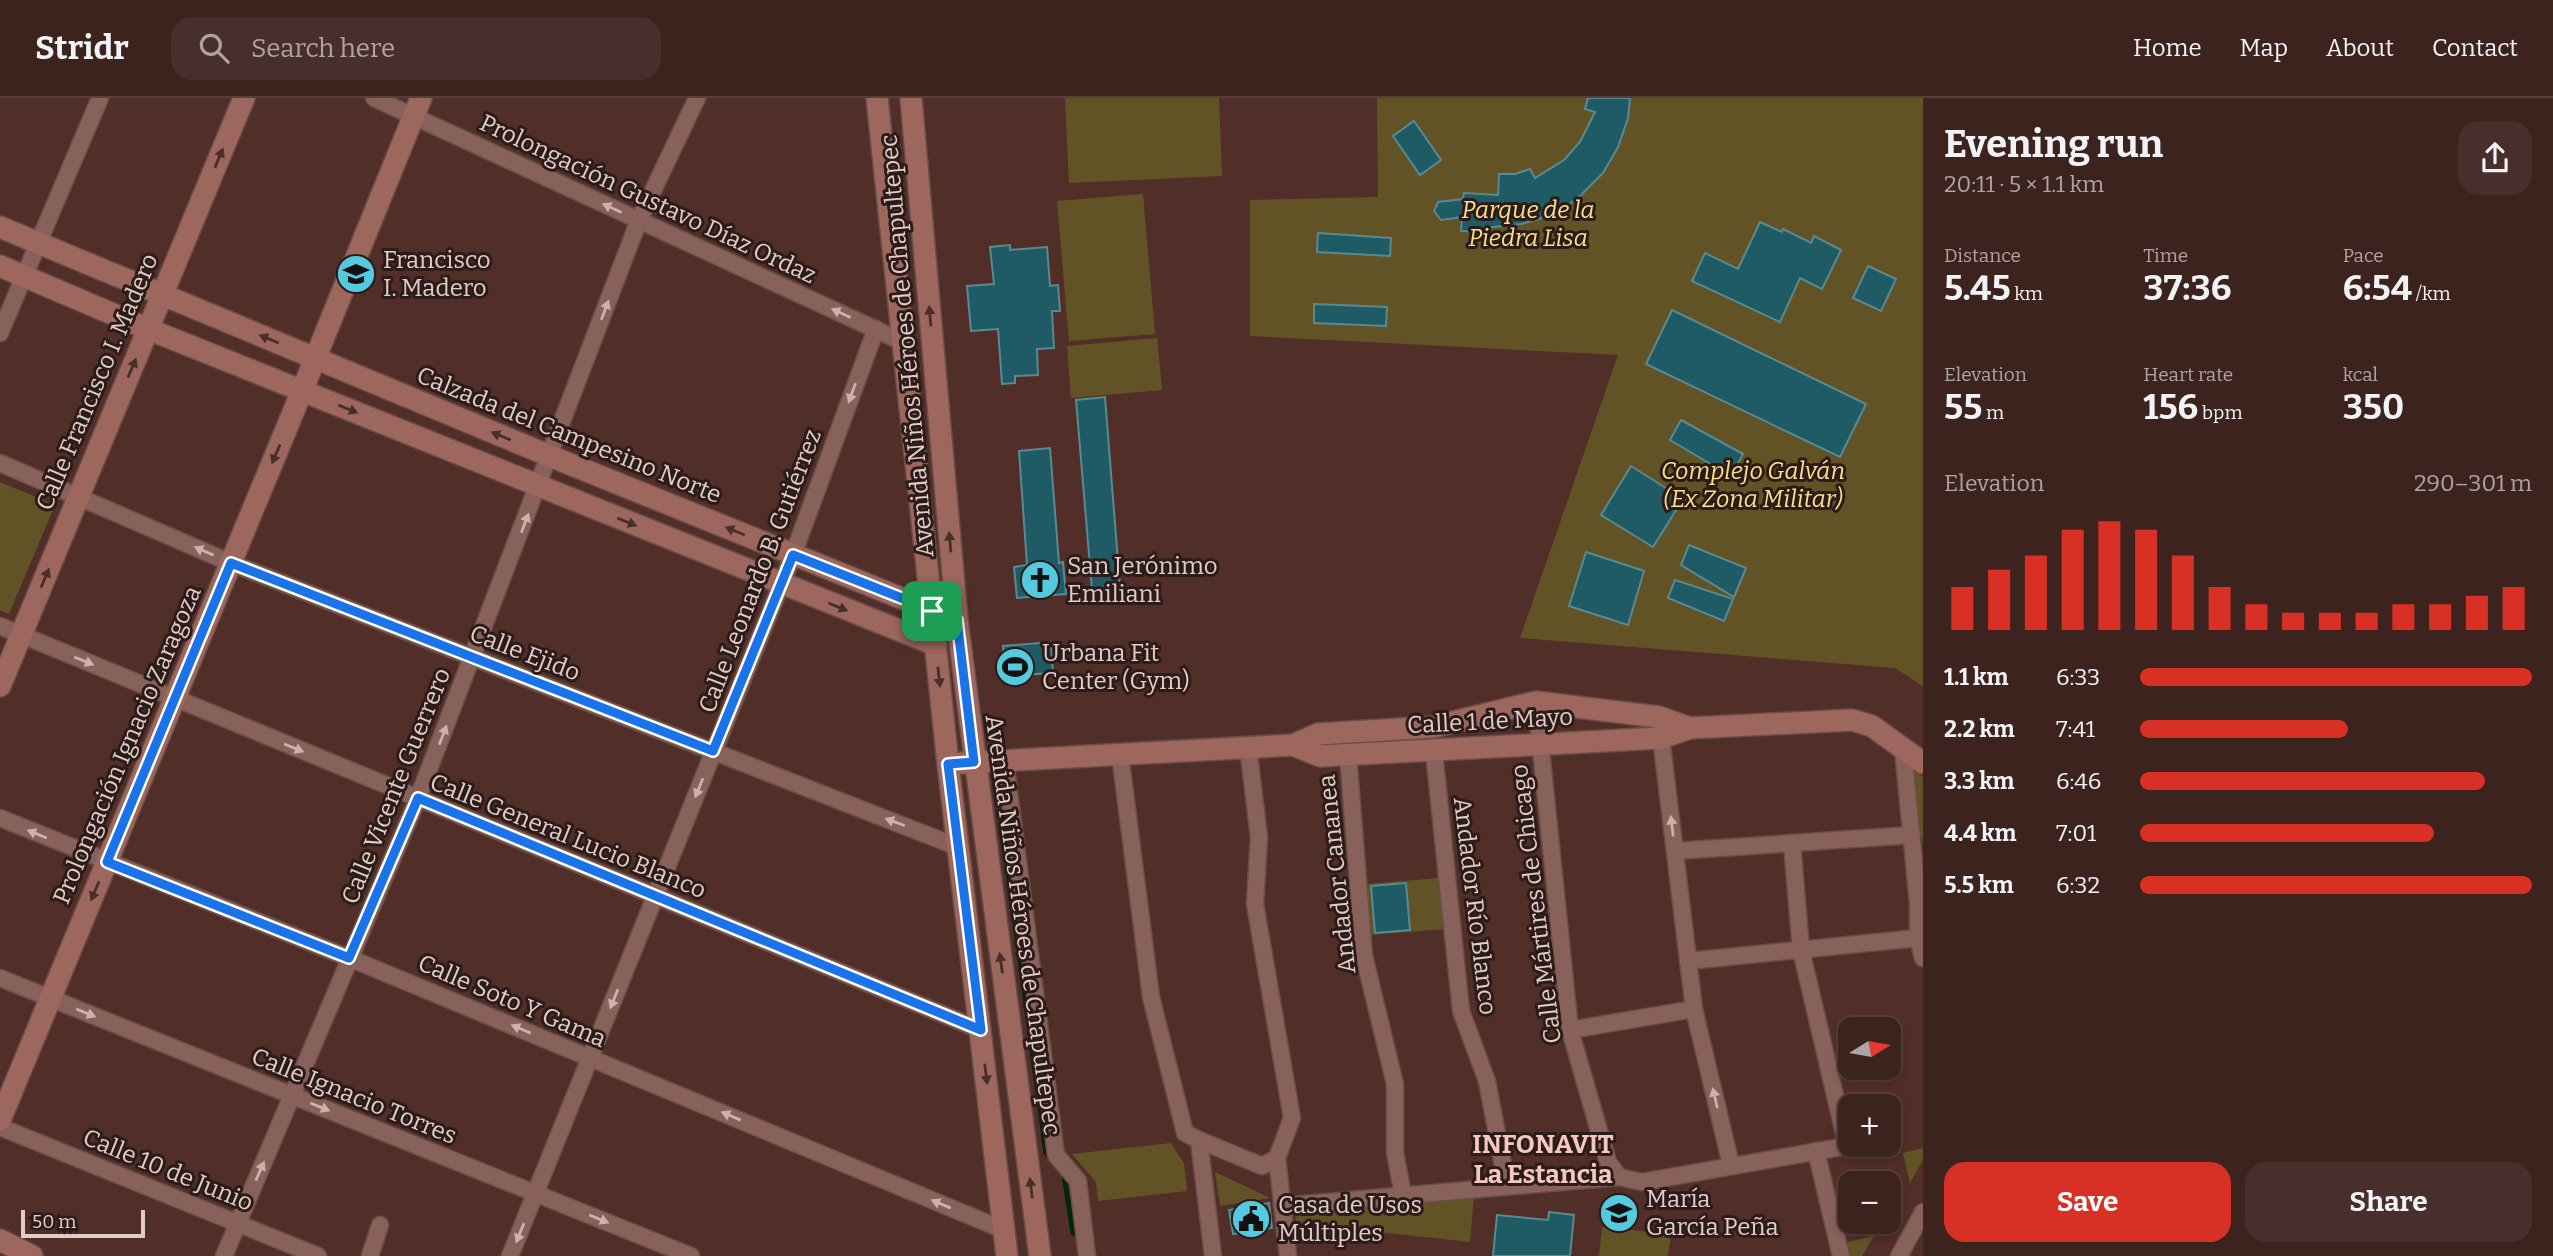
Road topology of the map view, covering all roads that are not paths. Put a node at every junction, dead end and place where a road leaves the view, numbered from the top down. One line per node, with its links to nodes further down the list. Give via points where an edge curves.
1 (100, 98): 10 (street)
2 (244, 98): 13 (main road, Calle Francisco I. Madero, one-way to 2)
3 (374, 98): 7 (street, Prolongación Gustavo Díaz Ordaz)
4 (697, 98): 8 (street, Calle Vicente Guerrero)
5 (877, 98): 17 (main road, Avenida Niños Héroes de Chapultepec)
6 (911, 98): 32 (main road, Avenida Niños Héroes de Chapultepec, one-way to 6)
7 (417, 107): 8 (street, Prolongación Gustavo Díaz Ordaz, one-way to 7); 18 (main road, Prolongación Ignacio Zaragoza)
8 (639, 220): 15 (street, Prolongación Gustavo Díaz Ordaz, one-way to 8); 20 (street, Calle Vicente Guerrero, one-way to 8)
9 (0, 227): 10 (main road, Calzada del Campesino Norte)
10 (39, 243): 12 (street); 13 (main road, Calzada del Campesino Norte)
11 (0, 266): 12 (main road)
12 (26, 277): 14 (main road); 16 (street)
13 (162, 295): 14 (main road, Calle Francisco I. Madero); 18 (main road, Calzada del Campesino Norte, one-way to 13)
14 (148, 329): 19 (main road); 24 (main road, Calle Francisco I. Madero, one-way to 14)
15 (876, 329): 17 (street, Prolongación Gustavo Díaz Ordaz); 28 (street, Calle Leonardo B. Gutiérrez, one-way to 28)
16 (0, 333)
17 (903, 342): 31 (main road, Avenida Niños Héroes de Chapultepec)
18 (315, 358): 19 (main road, Prolongación Ignacio Zaragoza); 20 (main road, Calzada del Campesino Norte, one-way to 18)
19 (302, 391): 23 (main road, one-way to 23); 29 (main road, Prolongación Ignacio Zaragoza, one-way to 29)
20 (550, 456): 22 (main road, Calzada del Campesino Norte); 23 (street, Calle Vicente Guerrero)
21 (0, 463): 24 (street, Calle Ejido)
22 (611, 481): 25 (main road, Calzada del Campesino Norte); 26 (main road)
23 (538, 486): 26 (main road); 36 (street, Calle Vicente Guerrero, one-way to 23)
24 (78, 497): 29 (street, Calle Ejido, one-way to 24); 34 (main road, Calle Francisco I. Madero, one-way to 24)
25 (668, 504): 27 (main road); 28 (main road, Calzada del Campesino Norte, one-way to 25)
26 (599, 510): 27 (main road, one-way to 27)
27 (656, 534): 30 (main road)
28 (793, 555): 30 (street, Calle Leonardo B. Gutiérrez); 31 (main road, Calzada del Campesino Norte)
29 (231, 563): 36 (street, Calle Ejido); 38 (main road, Prolongación Ignacio Zaragoza)
30 (781, 584): 35 (main road, one-way to 35); 47 (street, Calle Leonardo B. Gutiérrez)
31 (932, 611): 32 (main road, Calzada del Campesino Norte); 35 (main road, Avenida Niños Héroes de Chapultepec)
32 (957, 620): 52 (main road, Avenida Niños Héroes de Chapultepec)
33 (0, 626): 34 (street, Calle General Lucio Blanco)
34 (21, 635): 37 (main road, Calle Francisco I. Madero); 38 (street, Calle General Lucio Blanco, one-way to 38)
35 (936, 645): 54 (main road, Avenida Niños Héroes de Chapultepec, one-way to 54)
36 (473, 657): 47 (street, Calle Ejido); 55 (street, Calle Vicente Guerrero, one-way to 36)
37 (0, 686)
38 (175, 698): 55 (street, Calle General Lucio Blanco, one-way to 55); 61 (main road, Prolongación Ignacio Zaragoza)
39 (1536, 702): 40 (main road, Calle 1 de Mayo); 43 (main road, Calle 1 de Mayo, via 1433,727 1318,734); 44 (street, Calle Mártires de Chicago)
40 (1659, 717): 41 (main road, Calle 1 de Mayo); 42 (street)
41 (1690, 728): 42 (main road, Calle 1 de Mayo); 46 (main road, Calle 1 de Mayo, via 1852,720 1872,726)
42 (1661, 738): 44 (main road, Calle 1 de Mayo); 60 (street, one-way to 42)
43 (1293, 745): 45 (main road, Calle 1 de Mayo); 50 (main road, Calle 1 de Mayo, via 1320,756)
44 (1540, 745): 48 (main road, Calle 1 de Mayo); 73 (street, Calle Mártires de Chicago)
45 (1248, 747): 49 (main road, Calle 1 de Mayo); 80 (street, via 1259,837 1255,904 1292,1118)
46 (1903, 748): 53 (main road, Calle 1 de Mayo); 57 (street)
47 (713, 751): 59 (street, Calle Ejido, one-way to 47); 62 (street, Calle Leonardo B. Gutiérrez, one-way to 62)
48 (1434, 751): 50 (main road, Calle 1 de Mayo); 83 (street, Andador Río Blanco, via 1461,1011 1488,1081)
49 (1121, 754): 51 (main road, Calle 1 de Mayo); 78 (street, via 1151,997 1185,1133)
50 (1348, 755): 85 (street, Andador Cananea, via 1364,956 1395,1084 1395,1153)
51 (1005, 761): 52 (main road, Calle 1 de Mayo); 100 (street, via 1056,1155 1078,1181)
52 (974, 762): 54 (main road, Calle 1 de Mayo); 99 (main road, Avenida Niños Héroes de Chapultepec, one-way to 52)
53 (1923, 763)
54 (948, 764): 59 (main road, Avenida Niños Héroes de Chapultepec)
55 (418, 798): 62 (street, Calle General Lucio Blanco); 66 (street, Calle Vicente Guerrero)
56 (0, 818): 61 (street, Calle Soto Y Gama, one-way to 56)
57 (1912, 835): 58 (street); 63 (street)
58 (1792, 843): 60 (street); 65 (street)
59 (958, 847): 72 (main road, Avenida Niños Héroes de Chapultepec)
60 (1675, 851): 68 (street)
61 (107, 862): 66 (street, Calle Soto Y Gama); 70 (main road, Prolongación Ignacio Zaragoza, one-way to 70)
62 (655, 896): 72 (street, Calle General Lucio Blanco); 74 (street, Calle Leonardo B. Gutiérrez, one-way to 74)
63 (1921, 902): 64 (street)
64 (1918, 938): 65 (street); 67 (street)
65 (1801, 950): 68 (street); 79 (street, via 1847,1146)
66 (349, 958): 74 (street, Calle Soto Y Gama, one-way to 66); 75 (street, Calle Vicente Guerrero)
67 (1923, 958)
68 (1688, 961): 71 (street)
69 (0, 978): 70 (street, Calle Ignacio Torres)
70 (50, 999): 75 (street, Calle Ignacio Torres, one-way to 75); 76 (main road, Prolongación Ignacio Zaragoza)
71 (1694, 1009): 73 (street); 81 (street, one-way to 71)
72 (981, 1030): 90 (main road, Avenida Niños Héroes de Chapultepec, one-way to 90)
73 (1570, 1030): 82 (street, Calle Mártires de Chicago, via 1608,1162)
74 (590, 1058): 84 (street, Calle Leonardo B. Gutiérrez); 90 (street, Calle Soto Y Gama, one-way to 74)
75 (293, 1096): 84 (street, Calle Ignacio Torres, one-way to 84); 88 (street, Calle Vicente Guerrero, one-way to 75)
76 (0, 1119)
77 (0, 1127): 88 (street, Calle 10 de Junio)
78 (1199, 1140): 80 (street, via 1262,1166); 101 (street)
79 (1815, 1151): 81 (street); 103 (street)
80 (1277, 1158): 86 (street)
81 (1731, 1165): 82 (street, via 1642,1182)
82 (1619, 1177): 83 (street)
83 (1507, 1186): 85 (street)
84 (535, 1194): 96 (street, Calle Leonardo B. Gutiérrez, one-way to 96); 97 (street, Calle Ignacio Torres, one-way to 97)
85 (1403, 1195): 86 (street)
86 (1282, 1206): 102 (street)
87 (1923, 1212): 104 (street)
88 (238, 1222): 93 (street, Calle Vicente Guerrero); 94 (street, Calle 10 de Junio)
89 (380, 1225): 95 (street)
90 (1004, 1230): 98 (main road, Avenida Niños Héroes de Chapultepec)
91 (0, 1240): 92 (main road)
92 (32, 1256)
93 (224, 1256)
94 (318, 1256)
95 (370, 1256)
96 (510, 1256)
97 (691, 1256)
98 (1007, 1256)
99 (1040, 1256)
100 (1087, 1256)
101 (1213, 1256)
102 (1288, 1256)
103 (1841, 1256)
104 (1899, 1256)

